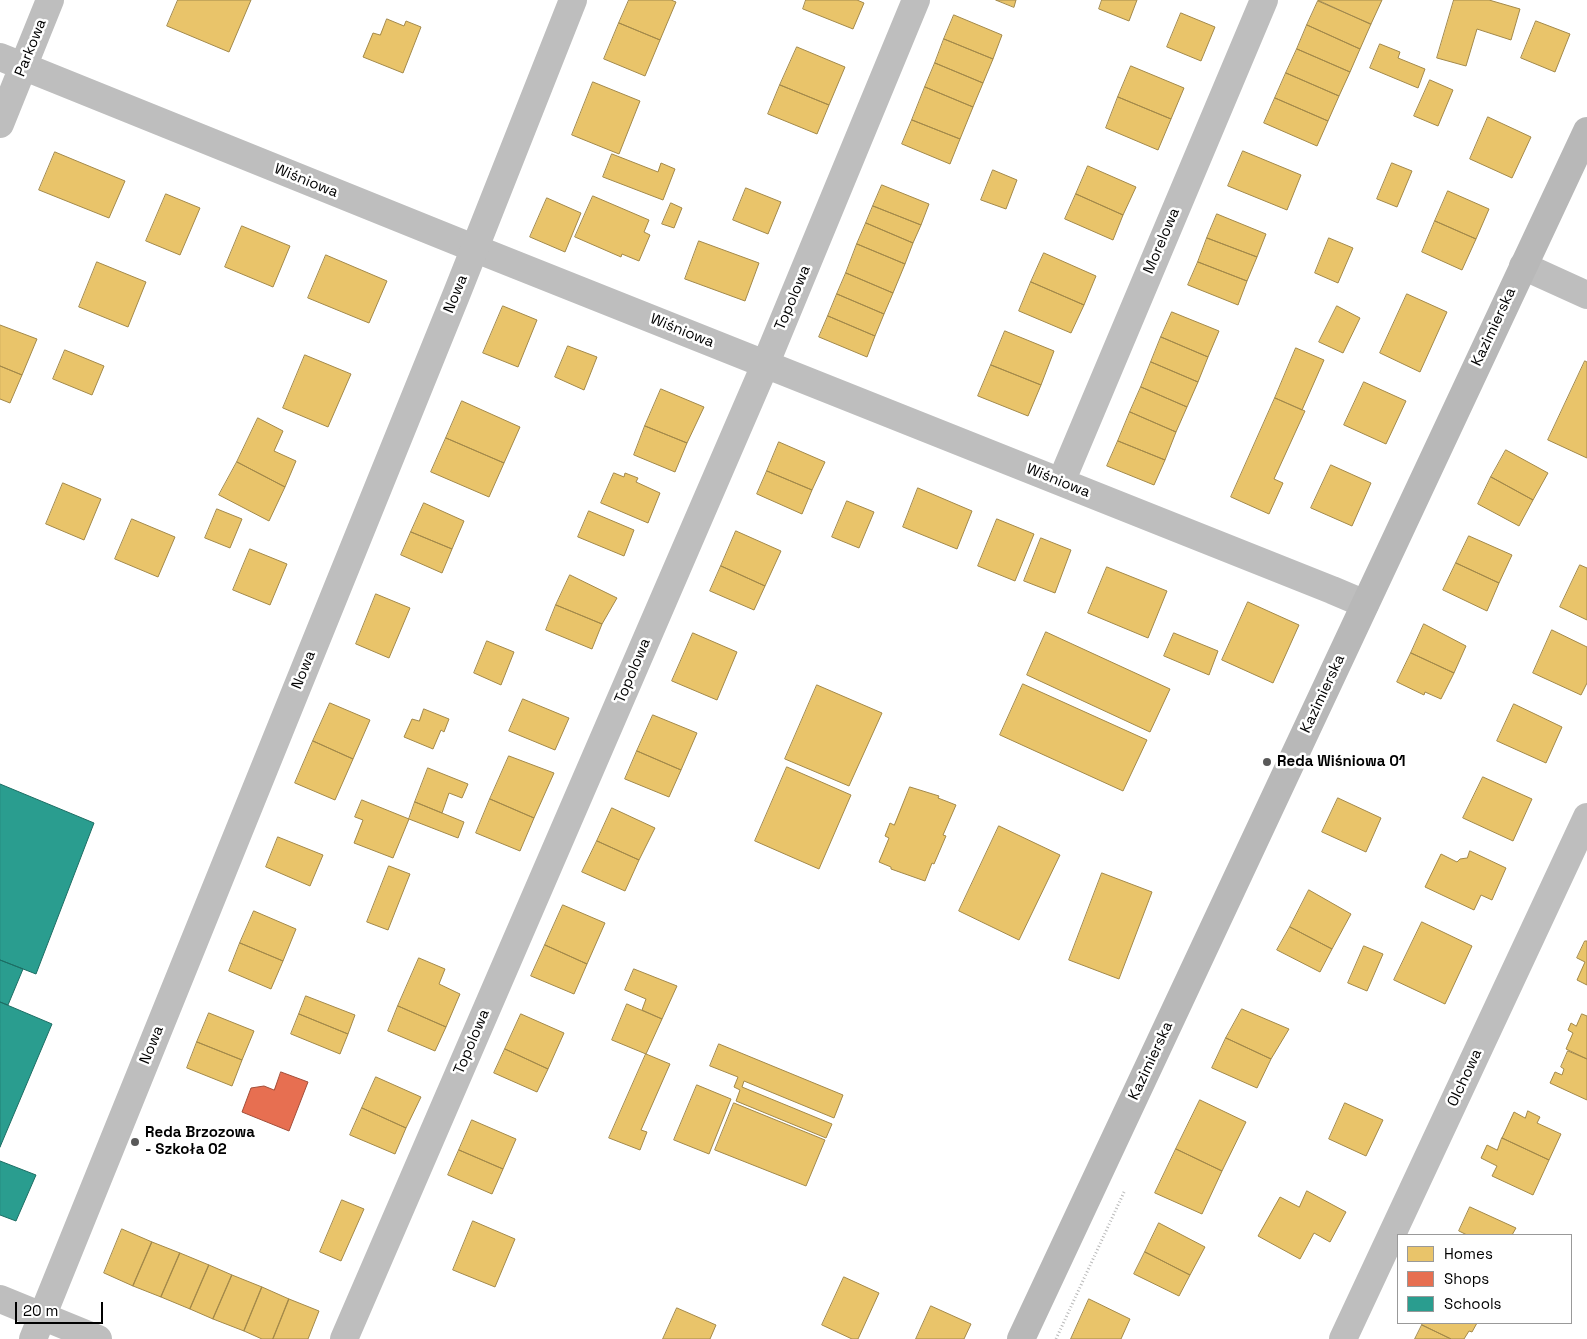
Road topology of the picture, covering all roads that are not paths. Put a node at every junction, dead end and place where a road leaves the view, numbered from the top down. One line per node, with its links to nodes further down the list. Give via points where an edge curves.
1 (50, 0): 5 (street, Parkowa)
2 (573, 0): 8 (street, Nowa)
3 (916, 0): 11 (street, Topolowa)
4 (1264, 0): 12 (street, Morelowa)
5 (12, 61): 6 (street, Parkowa); 8 (street, Wiśniowa)
6 (0, 124)
7 (1587, 131): 9 (main road, Kazimierska)
8 (474, 248): 11 (street, Wiśniowa); 16 (street, Nowa)
9 (1523, 266): 10 (street); 13 (main road, Kazimierska)
10 (1587, 295)
11 (765, 365): 12 (street, Wiśniowa); 18 (street, Topolowa)
12 (1061, 482): 13 (street, Wiśniowa)
13 (1365, 604): 19 (main road, Kazimierska)
14 (1587, 817): 20 (street, Olchowa)
15 (0, 1299): 16 (street)
16 (38, 1328): 17 (street)
17 (98, 1339)
18 (344, 1339)
19 (1021, 1339)
20 (1343, 1339)

